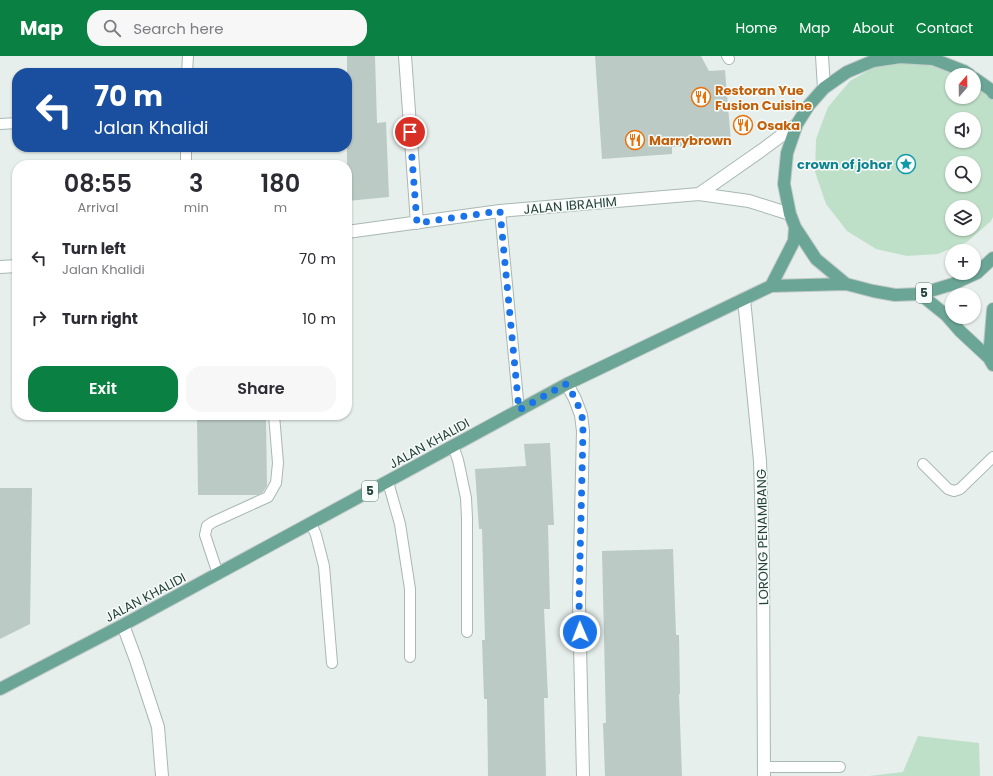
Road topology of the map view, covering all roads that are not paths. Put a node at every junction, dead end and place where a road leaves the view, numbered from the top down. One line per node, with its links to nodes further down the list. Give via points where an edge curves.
1 (188, 56): 5 (lane)
2 (405, 56): 16 (street)
3 (822, 56): 8 (street)
4 (900, 56): 6 (main road, via 933,59); 8 (main road, via 873,61 853,69)
5 (187, 68)
6 (956, 68)
7 (981, 83): 9 (main road)
8 (824, 88): 12 (main road)
9 (992, 91)
10 (12, 123): 11 (lane)
11 (0, 124)
12 (797, 124): 13 (street); 15 (main road, via 787,153 784,184)
13 (699, 194): 14 (street, JALAN IBRAHIM); 15 (street, JALAN IBRAHIM, via 749,201)
14 (500, 211): 16 (street, JALAN IBRAHIM); 29 (lane)
15 (790, 214): 17 (main road)
16 (417, 223): 18 (street, JALAN IBRAHIM)
17 (795, 227): 22 (main road, via 816,259); 23 (main road, via 794,241)
18 (352, 231)
19 (993, 258): 24 (main road, 5, via 977,273 953,284)
20 (12, 266): 21 (street)
21 (0, 267)
22 (846, 284): 23 (main road, 5); 24 (main road, 5, via 895,295)
23 (770, 286): 25 (main road, JALAN KHALIDI / 5)
24 (920, 294): 27 (main road, via 946,315)
25 (744, 299): 28 (main road, JALAN KHALIDI / 5); 43 (street, LORONG PENAMBANG, via 760,461)
26 (993, 309): 27 (main road)
27 (991, 362)
28 (566, 384): 29 (main road, JALAN KHALIDI / 5); 45 (street, via 582,415 583,431 579,602)
29 (519, 410): 31 (main road, JALAN KHALIDI / 5)
30 (274, 420): 36 (lane, via 278,463 276,483 268,497 207,526 205,535)
31 (453, 446): 34 (main road, JALAN KHALIDI / 5); 38 (lane, via 466,498)
32 (993, 457): 33 (lane, via 960,489 954,491 948,489)
33 (923, 464)
34 (388, 482): 35 (main road, JALAN KHALIDI / 5); 39 (lane, via 400,524 410,590)
35 (311, 523): 36 (main road, JALAN KHALIDI / 5); 40 (lane, via 324,566)
36 (218, 574): 37 (main road, JALAN KHALIDI / 5)
37 (123, 625): 41 (main road, JALAN KHALIDI / 5); 44 (street, via 158,727)
38 (467, 632)
39 (410, 657)
40 (332, 663)
41 (0, 689)
42 (840, 767): 43 (lane)
43 (764, 772)
44 (162, 776)
45 (583, 776)

